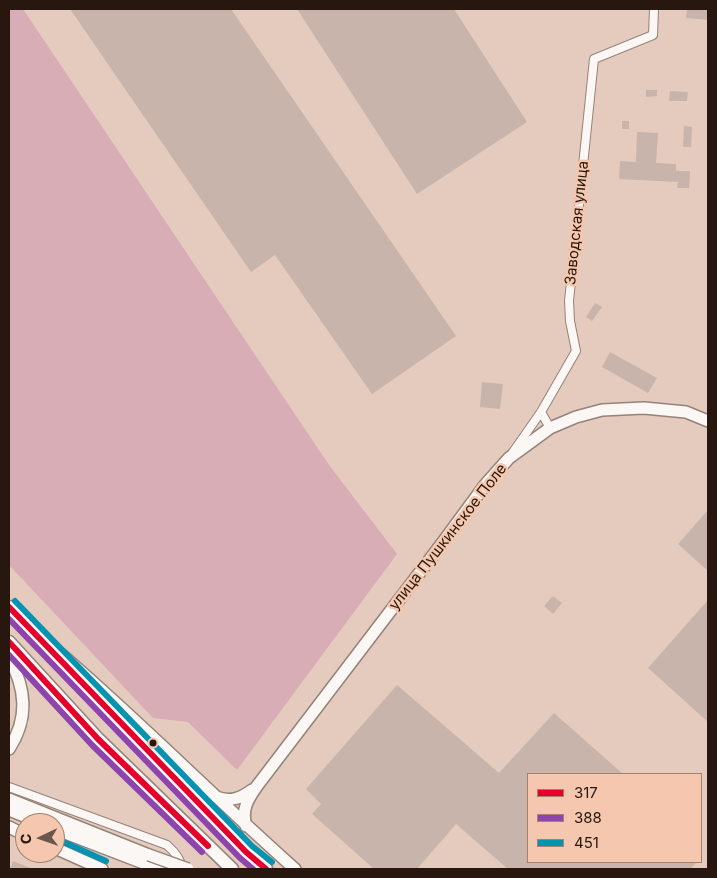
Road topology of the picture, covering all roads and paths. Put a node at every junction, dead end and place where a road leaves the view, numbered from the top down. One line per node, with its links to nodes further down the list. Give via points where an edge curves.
1 (654, 9): 2 (street, Заводская улица, via 653,35 594,59 569,301 576,351)
2 (541, 412): 4 (street); 5 (street, Заводская улица)
3 (708, 421): 4 (main road, улица Пушкинское Поле, via 686,412 644,408 602,410 576,416)
4 (550, 428): 5 (main road, улица Пушкинское Поле)
5 (509, 458): 11 (main road, улица Пушкинское Поле, via 485,484)
6 (9, 607): 7 (highway)
7 (20, 618): 13 (main road, via 98,685); 24 (highway)
8 (9, 642): 23 (highway, via 98,739)
9 (9, 657): 10 (main road, via 24,699 22,721)
10 (9, 749)
11 (257, 786): 13 (main road, улица Пушкинское Поле, via 233,800); 15 (main road, улица Пушкинское Поле, via 244,809)
12 (9, 787): 21 (street, via 168,846 175,852)
13 (214, 796): 15 (main road)
14 (9, 799): 18 (main road)
15 (246, 826): 25 (main road)
16 (65, 832): 18 (main road)
17 (65, 852): 19 (main road)
18 (148, 860): 20 (main road); 22 (main road, bridge)
19 (102, 869)
20 (159, 869)
21 (182, 869)
22 (188, 869)
23 (232, 869)
24 (266, 869)
25 (295, 869)

